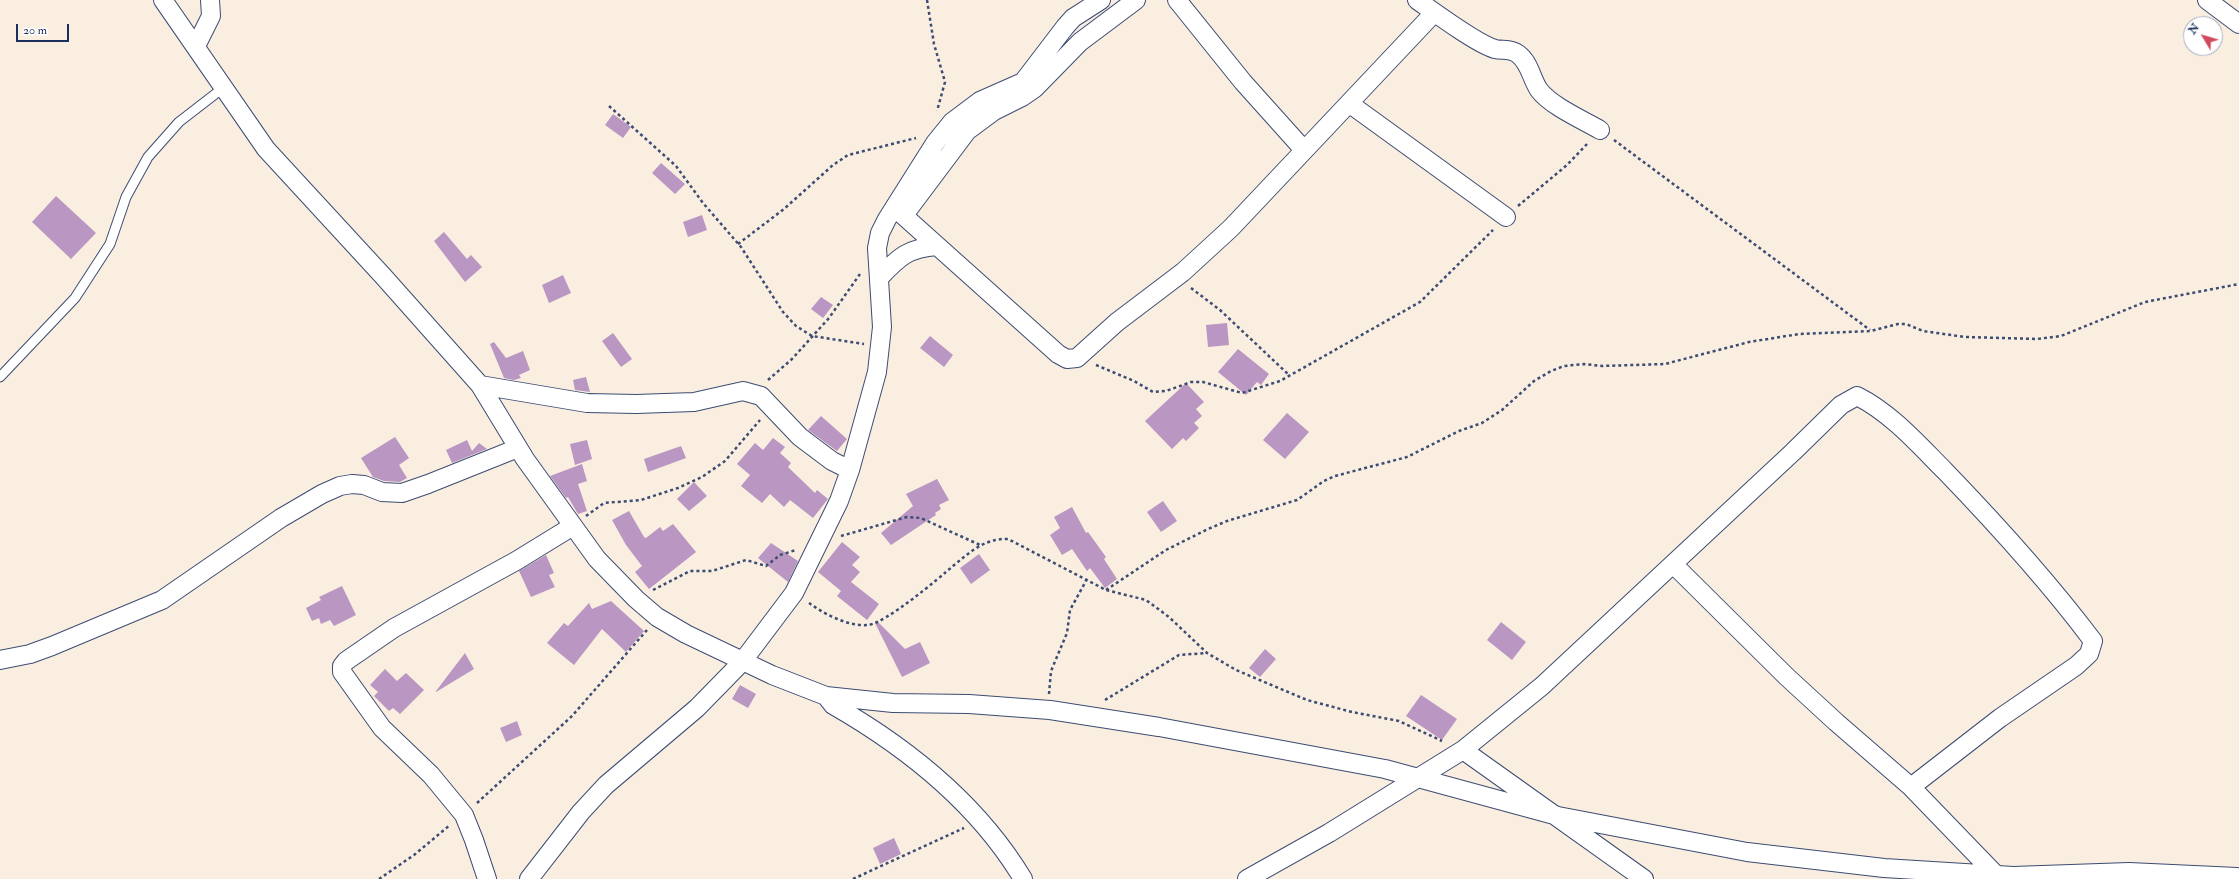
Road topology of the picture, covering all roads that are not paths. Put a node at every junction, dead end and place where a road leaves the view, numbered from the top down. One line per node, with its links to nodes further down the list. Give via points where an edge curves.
1 (162, 0): 10 (street)
2 (210, 0): 10 (street, via 210,16)
3 (1101, 0): 15 (street, via 1073,18 1023,82 980,101 952,122 934,143)
4 (1136, 0): 15 (street, via 1080,42 1035,88 994,111 967,132)
5 (1177, 0): 14 (street, via 1243,82)
6 (1418, 0): 8 (street)
7 (2207, 0): 9 (street)
8 (1434, 12): 12 (street); 13 (street, via 1488,46 1512,50 1519,54 1545,96)
9 (2239, 24)
10 (196, 46): 11 (street)
11 (223, 88): 19 (lane, via 179,122 148,157 126,197 110,244 75,298); 20 (street, via 266,149 288,175)
12 (1350, 104): 14 (street); 16 (street)
13 (1600, 130)
14 (1304, 150): 17 (street, via 1231,228 1077,358 1067,359 1058,354)
15 (899, 212): 17 (street); 18 (street, via 880,233 877,248)
16 (1506, 217)
17 (937, 246): 18 (street, via 919,247 905,254)
18 (880, 278): 22 (street, via 882,326 877,372)
19 (0, 377)
20 (480, 385): 21 (street); 22 (street, via 587,403 629,404 694,402 743,391 761,396 800,437 832,461)
21 (518, 448): 23 (street); 25 (street, via 450,476 402,492 382,492 358,485 340,486 281,518 162,600 52,646 30,654)
22 (850, 470): 26 (street, via 839,501 794,593)
23 (573, 526): 26 (street, via 597,559 636,599 658,617); 34 (street, via 516,561 394,628 342,666 342,672 382,728 431,775 464,815)
24 (1674, 564): 28 (street, via 1542,686); 30 (street, via 1793,682); 30 (street, via 1841,404 1857,396 1874,404 1912,438 1991,519 2093,641 2089,654 2076,666 2000,718)
25 (0, 660)
26 (742, 662): 27 (street); 35 (street, via 697,708 606,785 581,812)
27 (826, 696): 29 (street, via 893,703 969,704 1083,714 1385,769); 36 (street, via 833,705 861,722 951,790 980,819)
28 (1463, 750): 29 (street); 31 (street)
29 (1419, 778): 31 (street); 37 (street)
30 (1911, 787): 32 (street)
31 (1558, 816): 32 (street, via 1747,852 1884,868); 38 (street)
32 (2008, 877): 33 (street, via 2129,872)
33 (2237, 877)
34 (487, 879)
35 (529, 879)
36 (1023, 879)
37 (1247, 879)
38 (1644, 879)

